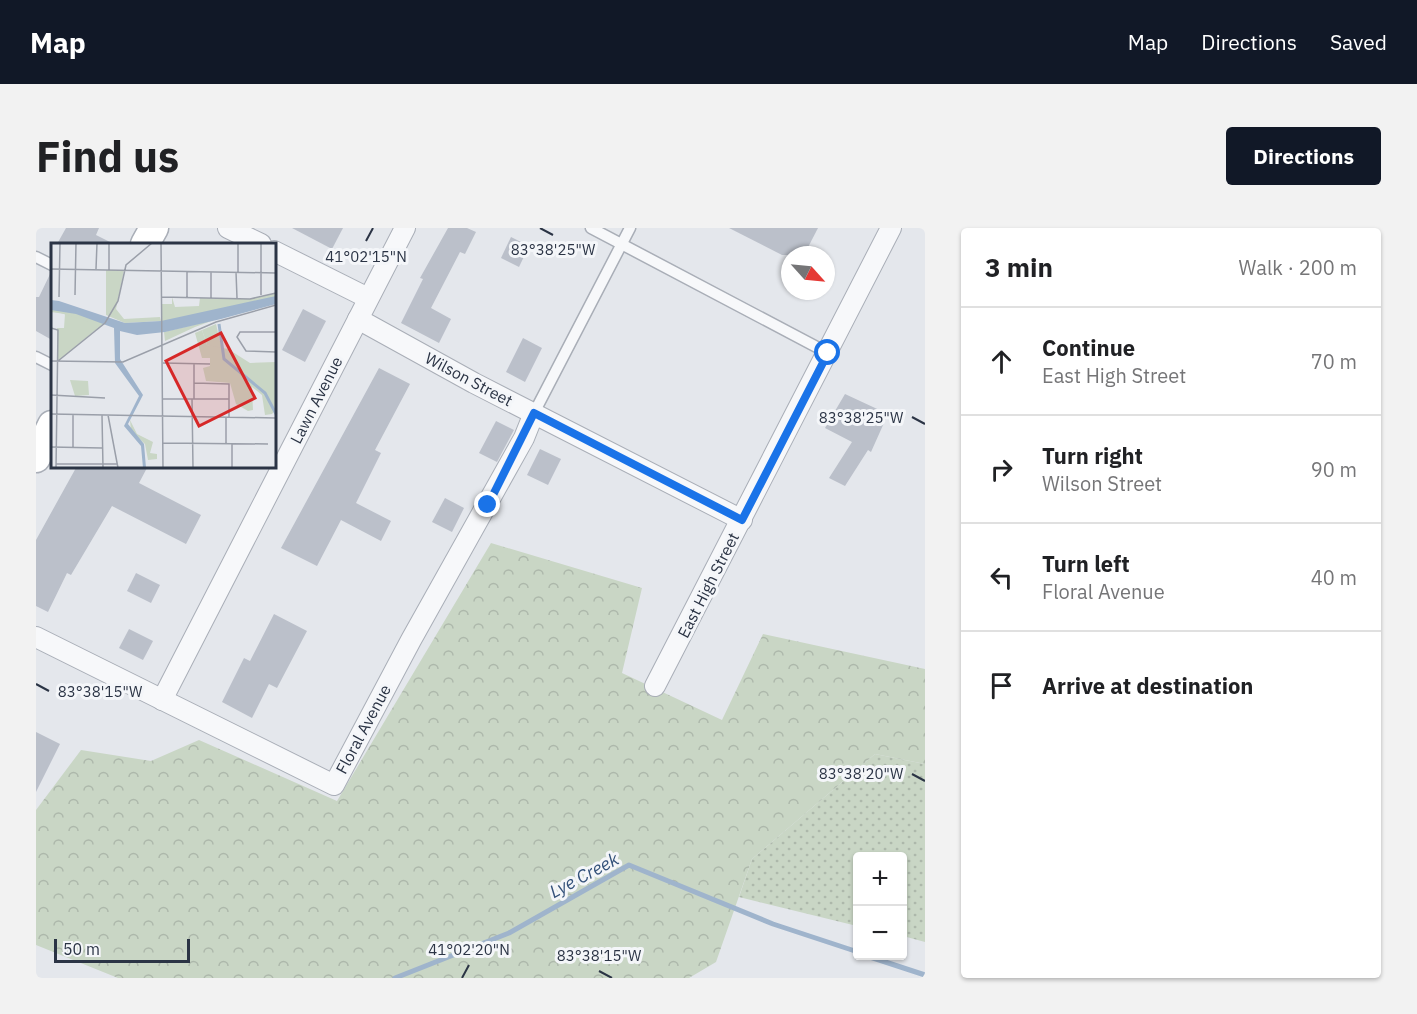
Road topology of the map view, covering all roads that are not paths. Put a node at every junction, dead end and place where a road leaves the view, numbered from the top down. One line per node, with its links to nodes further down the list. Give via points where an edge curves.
1 (154, 228): 7 (main road)
2 (228, 228): 8 (street)
3 (405, 228): 13 (street, Lawn Avenue)
4 (591, 228): 9 (lane)
5 (630, 228): 9 (lane)
6 (891, 228): 15 (street, East High Street)
7 (146, 243)
8 (259, 243)
9 (622, 244): 15 (lane); 18 (lane)
10 (276, 252): 13 (street)
11 (36, 257): 12 (lane)
12 (51, 264)
13 (368, 298): 14 (street, Lawn Avenue)
14 (357, 319): 18 (street, Wilson Street); 24 (street, Lawn Avenue)
15 (828, 353): 21 (street, East High Street)
16 (36, 357): 17 (lane)
17 (51, 364)
18 (534, 413): 21 (street, Wilson Street); 24 (street, Floral Avenue, via 524,438 334,784)
19 (51, 427): 20 (main road)
20 (36, 458)
21 (742, 520): 23 (street, East High Street)
22 (36, 637): 24 (street, Floral Avenue)
23 (655, 686)
24 (162, 700)

